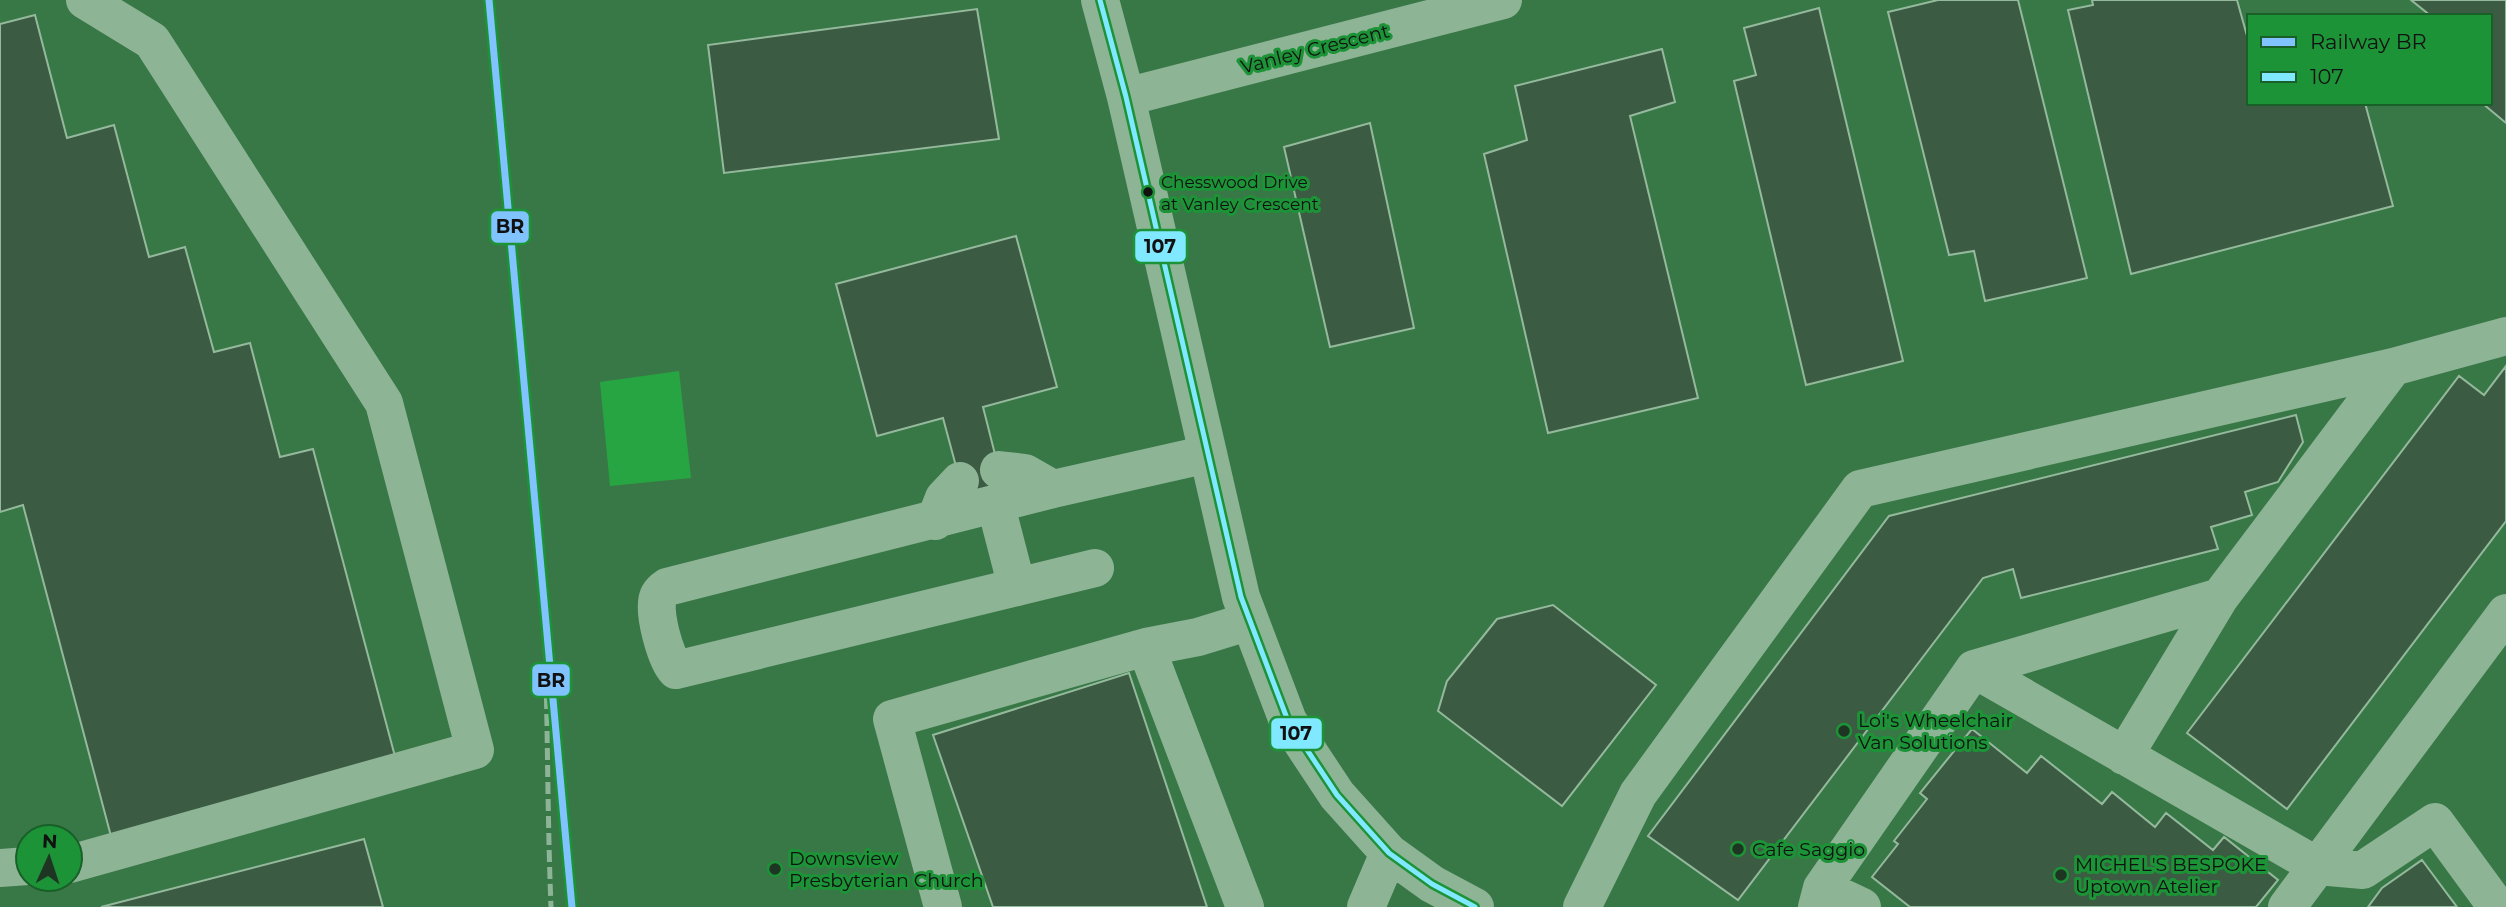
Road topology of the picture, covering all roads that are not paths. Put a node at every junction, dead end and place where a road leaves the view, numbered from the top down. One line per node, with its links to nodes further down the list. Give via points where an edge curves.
1 (85, 0): 20 (street, via 152,41 384,403 475,750)
2 (1100, 0): 4 (street)
3 (1503, 0): 4 (street, Vanley Crescent)
4 (1126, 97): 7 (street)
5 (2506, 336): 6 (street)
6 (2393, 367): 13 (street); 27 (street, via 1860,489 1638,794)
7 (1208, 454): 9 (street, via 1054,489); 15 (street)
8 (960, 481): 10 (street, via 944,498)
9 (998, 488): 10 (street); 12 (street)
10 (935, 521): 12 (street, via 667,587 659,594 656,607 668,662 676,670 689,669)
11 (1095, 568): 12 (street)
12 (1017, 587)
13 (2220, 597): 17 (street); 18 (street)
14 (2506, 613): 21 (street)
15 (1250, 621): 16 (street); 19 (street, via 1288,721 1337,795)
16 (1146, 647): 23 (street, via 892,719); 24 (street)
17 (1974, 669): 18 (street); 22 (street)
18 (2124, 756): 21 (street)
19 (1389, 853): 25 (street); 26 (street)
20 (84, 860)
21 (2317, 866): 29 (street); 30 (street, via 2363,870 2435,822)
22 (1819, 898): 28 (street)
23 (943, 907)
24 (1245, 907)
25 (1366, 907)
26 (1475, 907)
27 (1582, 907)
28 (1862, 907)
29 (2287, 907)
30 (2497, 907)

